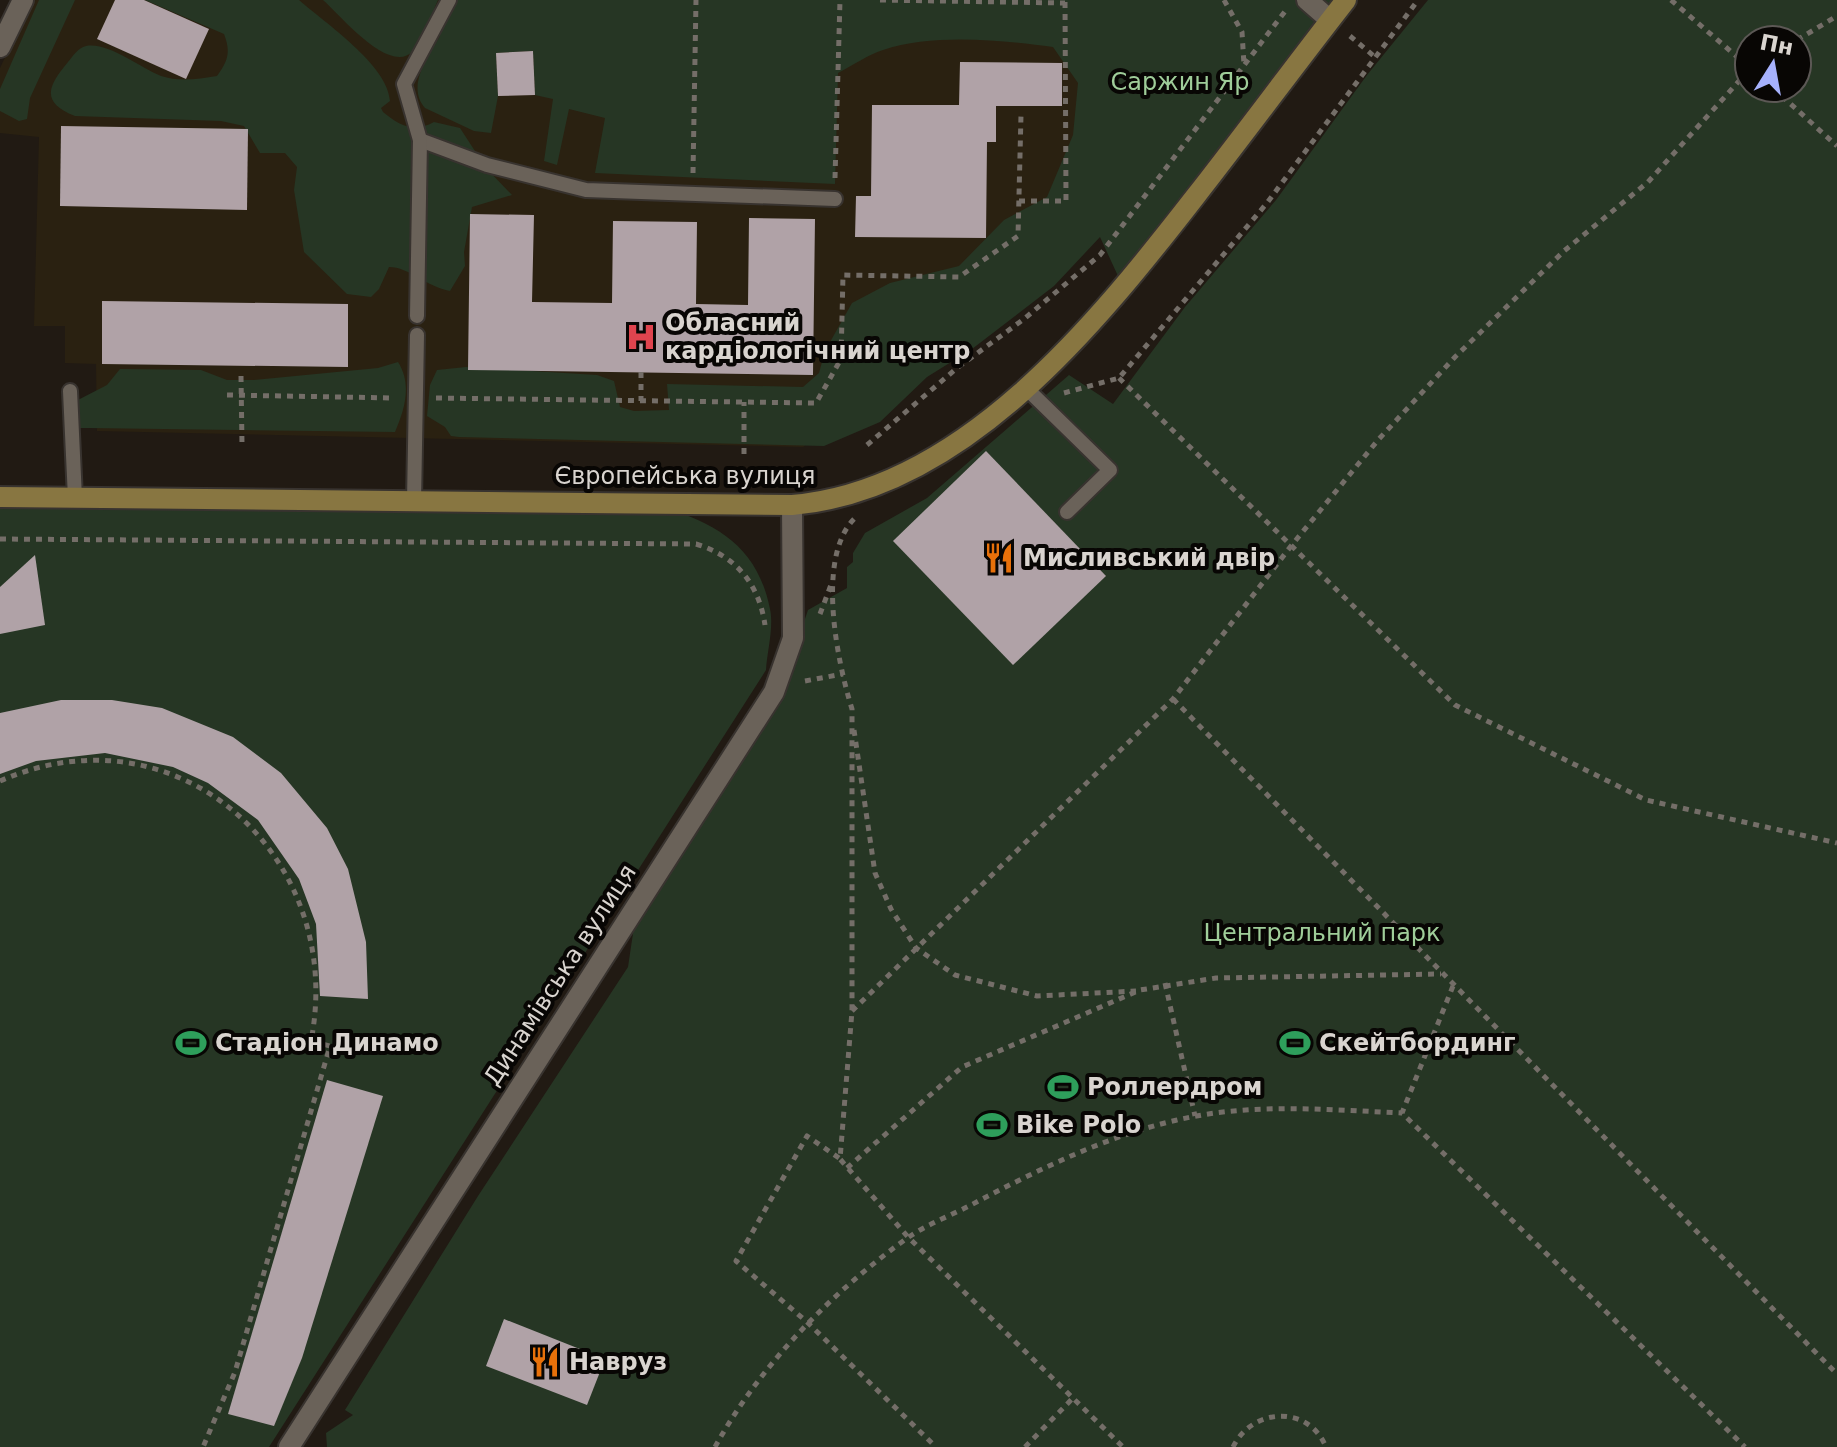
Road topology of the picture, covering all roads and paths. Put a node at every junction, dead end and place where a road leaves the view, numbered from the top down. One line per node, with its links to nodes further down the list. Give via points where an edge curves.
1 (23, 0): 16 (street)
2 (449, 0): 23 (lane, via 404,84)
3 (696, 0): 25 (path)
4 (840, 0): 26 (path)
5 (880, 0): 12 (path)
6 (1224, 0): 19 (path, via 1242,32)
7 (1294, 0): 19 (path)
8 (1307, 0): 14 (street)
9 (1346, 0): 14 (main road, Європейська вулиця)
10 (1418, 0): 18 (path)
11 (1671, 0): 17 (path)
12 (1065, 2): 27 (path, via 1066,201)
13 (1837, 16): 15 (path)
14 (1330, 20): 18 (path); 34 (main road, Європейська вулиця, via 1124,289)
15 (1813, 30)
16 (0, 47)
17 (1733, 54)
18 (1375, 57): 32 (path, via 1267,203)
19 (1244, 65): 41 (path, via 1100,255)
20 (1733, 86): 50 (path, via 1648,182 1564,251 1455,357)
21 (1791, 104): 24 (path)
22 (1021, 115): 27 (path)
23 (420, 140): 25 (lane, via 487,165 586,190); 28 (lane)
24 (1837, 146)
25 (693, 194): 26 (lane)
26 (835, 199)
27 (1019, 201): 39 (path, via 1018,236 959,277 843,275 841,359 816,403)
28 (417, 316)
29 (417, 335): 37 (lane)
30 (641, 372): 38 (path)
31 (241, 376): 36 (path)
32 (1119, 378): 34 (path); 50 (path)
33 (70, 391): 44 (lane)
34 (1032, 394): 46 (main road, Європейська вулиця, via 877,487); 48 (lane, via 1110,470)
35 (227, 395): 36 (path)
36 (242, 396): 37 (path); 40 (path)
37 (415, 398): 38 (path); 45 (lane)
38 (641, 401): 39 (path)
39 (744, 402): 42 (path)
40 (242, 444)
41 (867, 445)
42 (744, 454)
43 (0, 497): 44 (main road, Європейська вулиця)
44 (75, 498): 45 (main road, Європейська вулиця)
45 (414, 501): 46 (main road, Європейська вулиця)
46 (792, 505): 71 (street, Динамівська вулиця, via 793,638 774,692)
47 (867, 512): 53 (path, via 842,533 832,581)
48 (1067, 512)
49 (0, 539): 51 (path, via 696,544 725,556 749,579 763,611)
50 (1291, 546): 52 (path); 55 (path, via 1455,705 1646,800)
51 (764, 641)
52 (1173, 699): 56 (path); 57 (path)
53 (852, 709): 56 (path, via 875,873); 61 (path)
54 (0, 781): 70 (path, via 33,769 89,762 140,767 187,783 259,834 288,875 308,923 316,1000 311,1041 330,1046 235,1372)
55 (1837, 843)
56 (916, 948): 60 (path, via 955,975 1037,996); 61 (path)
57 (1442, 974): 58 (path); 59 (path)
58 (1165, 983): 60 (path); 63 (path)
59 (1453, 986): 62 (path); 68 (path)
60 (1140, 990): 65 (path, via 969,1062)
61 (852, 1011): 64 (path)
62 (1402, 1113): 63 (path, via 1263,1109); 78 (path)
63 (1195, 1116): 66 (path, via 1055,1163)
64 (840, 1159): 65 (path); 67 (path, via 807,1136 736,1261)
65 (847, 1168): 66 (path)
66 (908, 1237): 67 (path); 69 (path)
67 (807, 1322): 72 (path); 73 (path)
68 (1837, 1374)
69 (1073, 1398): 74 (path); 75 (path)
70 (203, 1447)
71 (289, 1447)
72 (715, 1447)
73 (936, 1447)
74 (1025, 1447)
75 (1123, 1447)
76 (1233, 1447): 77 (path, via 1250,1424 1281,1415 1312,1426)
77 (1326, 1447)
78 (1745, 1447)

